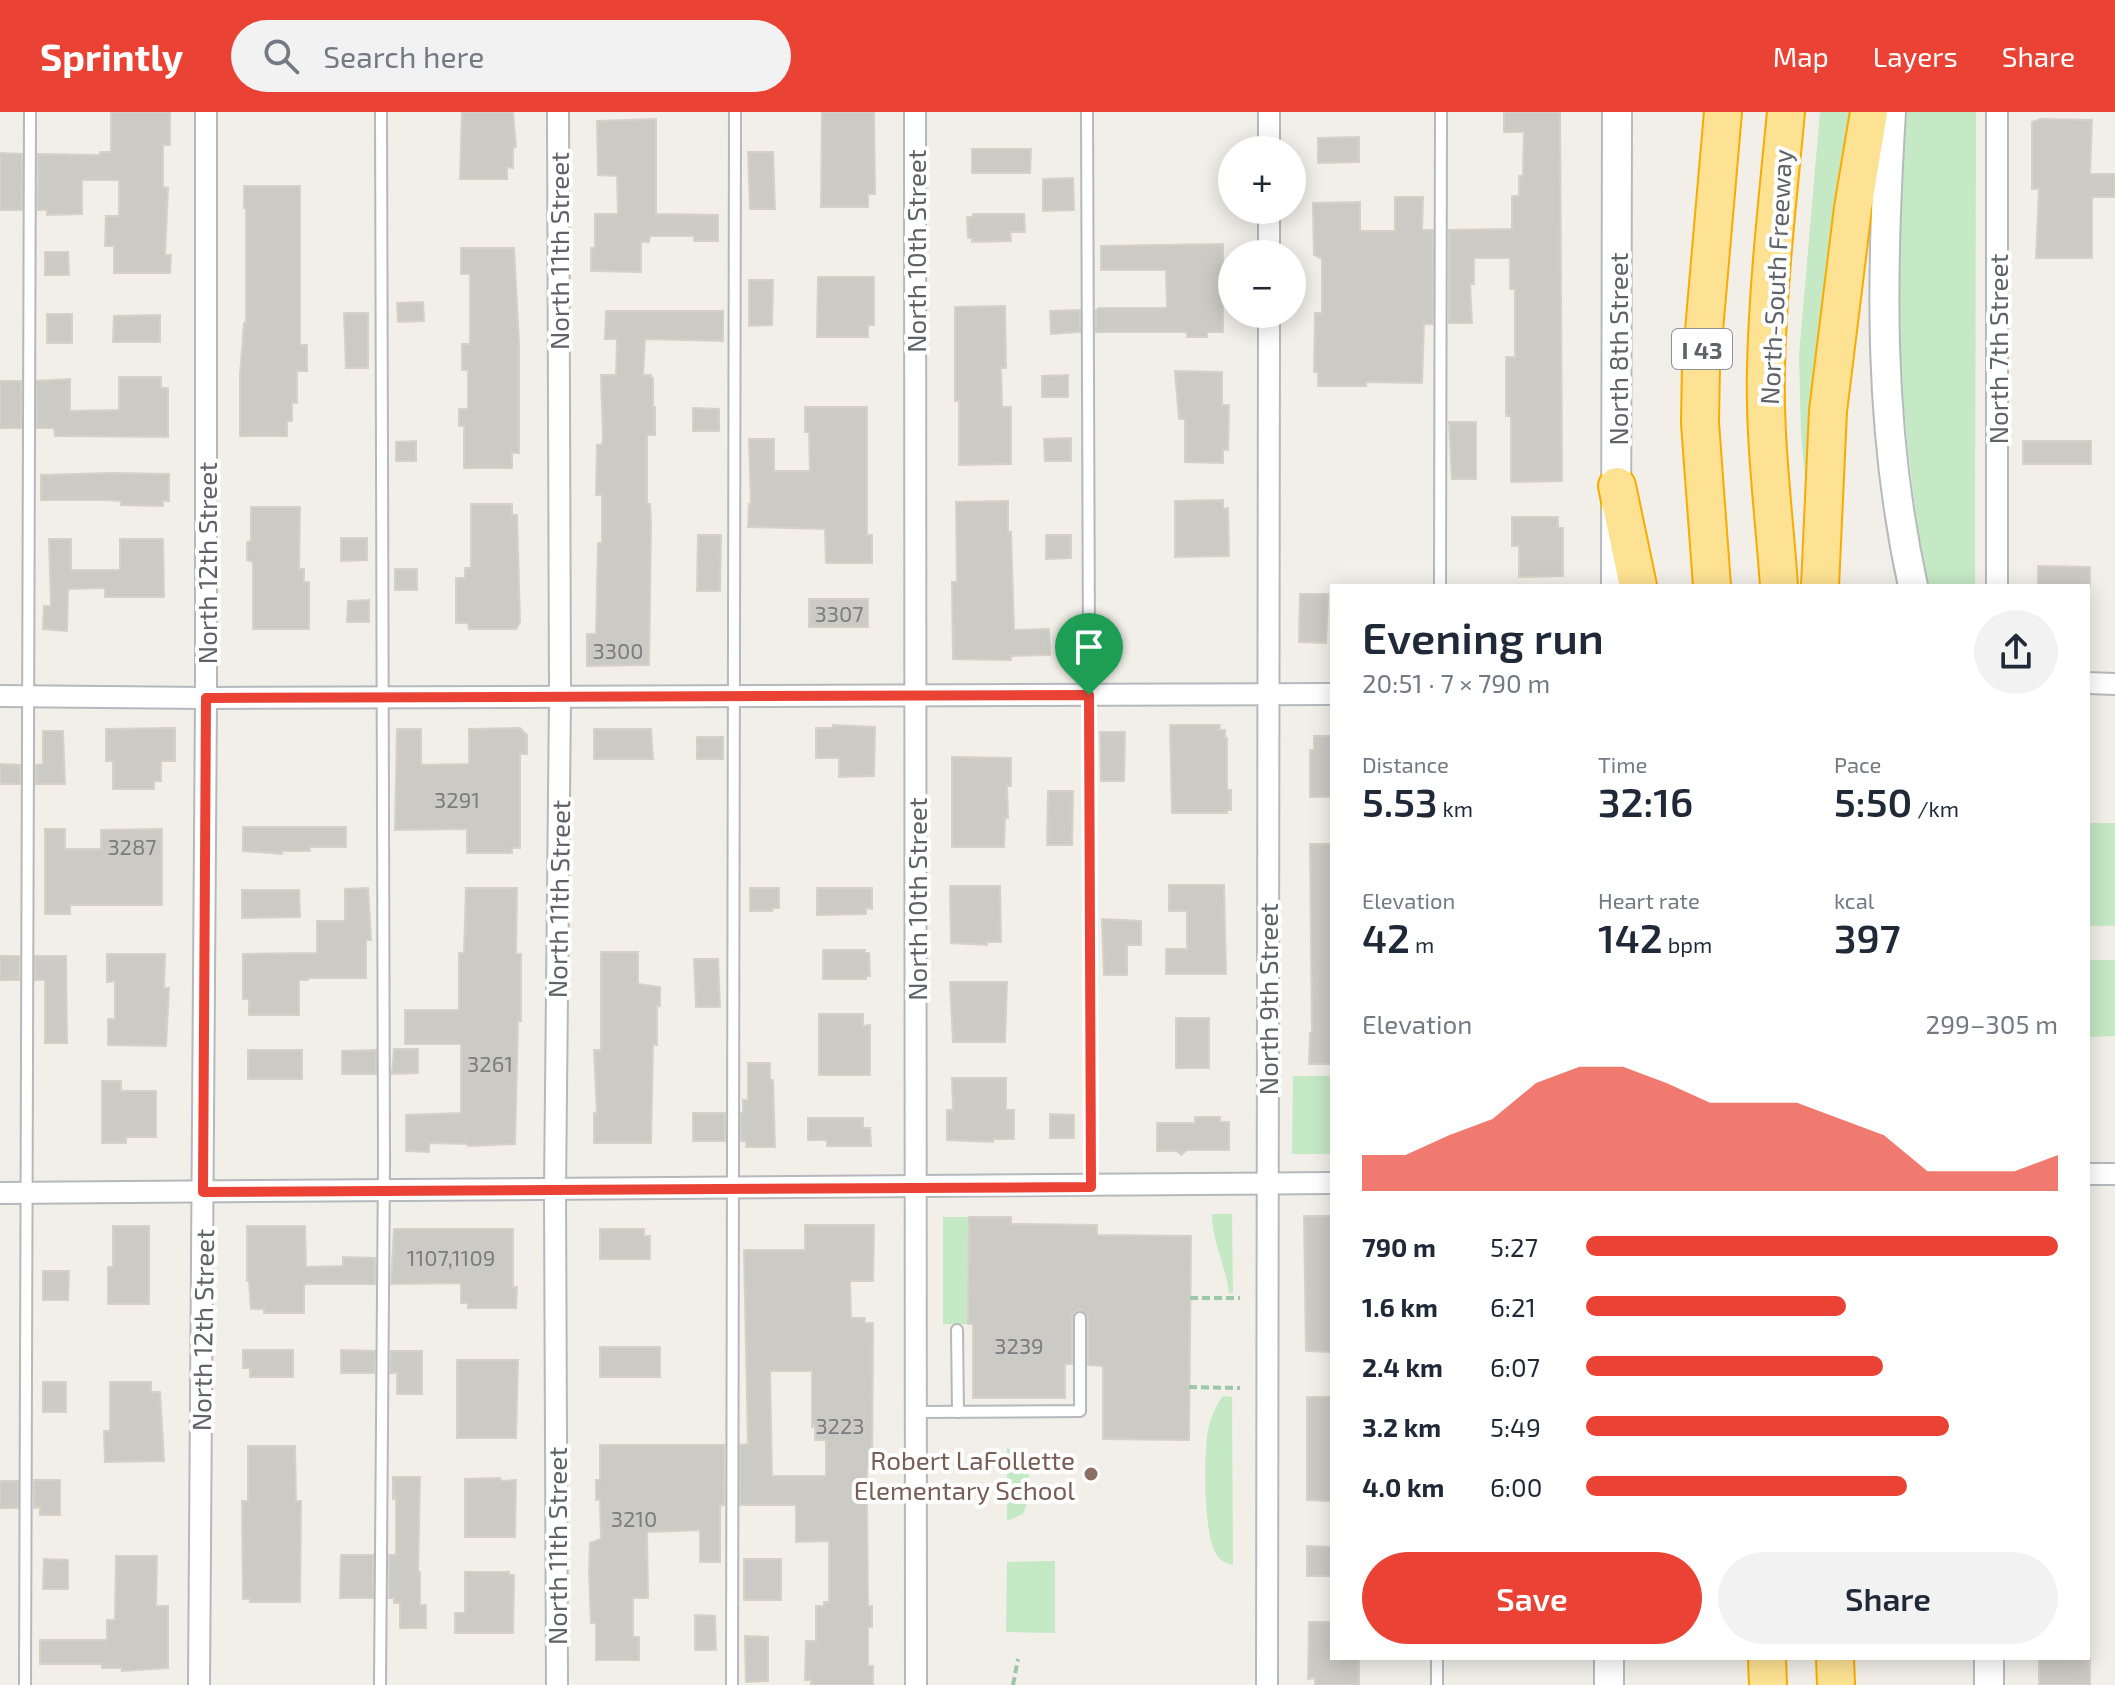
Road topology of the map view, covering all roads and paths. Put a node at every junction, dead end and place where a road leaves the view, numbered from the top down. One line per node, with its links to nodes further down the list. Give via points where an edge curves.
1 (30, 112): 34 (lane)
2 (206, 112): 38 (street, North 12th Street)
3 (381, 112): 35 (lane)
4 (558, 112): 36 (street, North 11th Street)
5 (735, 112): 37 (lane)
6 (915, 112): 31 (street, North 10th Street)
7 (1087, 112): 32 (lane)
8 (1269, 112): 16 (street)
9 (1441, 112): 19 (lane)
10 (1617, 112): 18 (street, North 8th Street)
11 (1723, 112): 22 (highway, I 43, via 1701,365)
12 (1786, 112): 23 (highway, North-South Freeway / I 43, via 1766,369)
13 (1869, 112): 24 (highway, via 1828,411)
14 (1891, 112): 25 (street, via 1883,325 1896,497)
15 (1997, 112): 26 (street, North 7th Street)
16 (1269, 136)
17 (1269, 328): 29 (street, North 9th Street)
18 (1617, 486): 20 (street, North 8th Street); 21 (highway)
19 (1440, 584)
20 (1616, 584)
21 (1638, 584)
22 (1712, 584)
23 (1779, 584)
24 (1820, 584)
25 (1913, 584)
26 (1997, 584)
27 (2090, 683): 28 (street)
28 (2115, 684)
29 (1269, 694): 30 (street); 32 (street); 42 (street, North 9th Street)
30 (1330, 694)
31 (916, 695): 32 (street); 37 (street); 43 (street, North 10th Street)
32 (1089, 695): 44 (lane)
33 (0, 696): 34 (street)
34 (28, 697): 38 (street); 50 (lane)
35 (384, 697): 36 (street); 38 (street); 47 (lane)
36 (560, 697): 37 (street); 46 (street, North 11th Street)
37 (735, 697): 45 (lane)
38 (206, 698): 48 (street, North 12th Street)
39 (2090, 1174): 40 (street)
40 (2115, 1174)
41 (1330, 1183): 42 (street)
42 (1266, 1184): 44 (street); 72 (street, North 9th Street)
43 (917, 1187): 44 (street); 45 (street); 57 (street, North 10th Street)
44 (1091, 1187)
45 (732, 1188): 46 (street); 69 (lane)
46 (555, 1190): 47 (street); 68 (street, North 11th Street)
47 (384, 1191): 48 (street); 67 (lane)
48 (203, 1192): 50 (street); 66 (street, North 12th Street)
49 (0, 1193): 50 (street)
50 (28, 1193): 65 (lane)
51 (1190, 1298): 52 (path)
52 (1240, 1298)
53 (1080, 1318): 58 (lane, via 1080,1411)
54 (957, 1330): 58 (lane)
55 (1189, 1387): 56 (path)
56 (1240, 1388)
57 (917, 1412): 58 (lane); 70 (street, North 10th Street)
58 (958, 1412)
59 (1018, 1659): 71 (path)
60 (1437, 1660): 73 (lane)
61 (1609, 1660): 74 (street)
62 (1767, 1660): 75 (highway)
63 (1835, 1660): 76 (highway)
64 (1989, 1660): 77 (street)
65 (25, 1685)
66 (199, 1685)
67 (380, 1685)
68 (557, 1685)
69 (732, 1685)
70 (916, 1685)
71 (1013, 1685)
72 (1267, 1685)
73 (1437, 1685)
74 (1609, 1685)
75 (1768, 1685)
76 (1836, 1685)
77 (1989, 1685)

